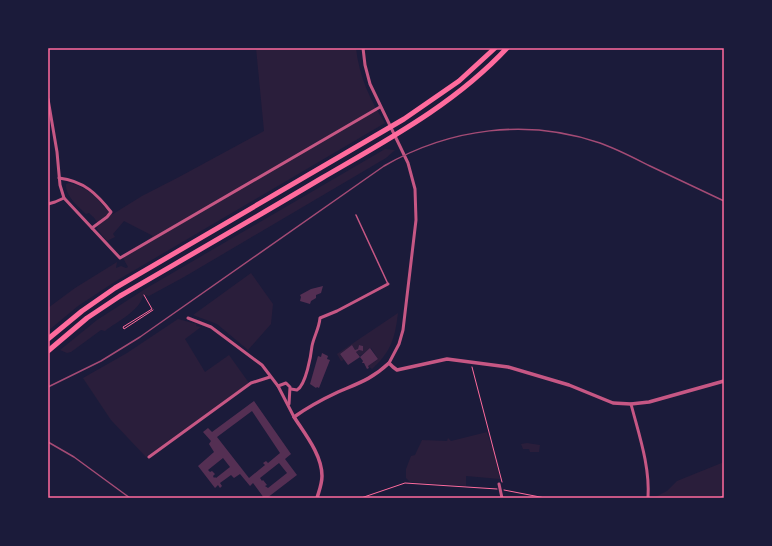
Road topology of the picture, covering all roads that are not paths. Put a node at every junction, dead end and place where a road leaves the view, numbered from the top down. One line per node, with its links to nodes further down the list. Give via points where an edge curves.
1 (363, 48): 5 (street, via 369,79)
2 (495, 48): 13 (highway, via 458,81 404,119 115,288)
3 (507, 48): 14 (highway, via 439,108 120,296 87,318)
4 (48, 99): 6 (street)
5 (380, 107): 10 (street, via 120,258); 15 (street, via 410,167 417,209 403,330)
6 (60, 178): 7 (street); 10 (street, via 92,190 111,212)
7 (64, 198): 8 (street); 10 (street)
8 (48, 204)
9 (356, 215): 11 (lane)
10 (92, 228)
11 (388, 284): 19 (street, via 320,318 302,386 297,390)
12 (188, 318): 16 (street, via 221,334 262,366)
13 (48, 339)
14 (48, 351)
15 (389, 363): 20 (street, via 397,370 447,359 516,369 613,403); 22 (street, via 371,378 303,410)
16 (270, 377): 18 (street); 23 (street, via 251,383)
17 (724, 381): 20 (street, via 649,402)
18 (278, 386): 19 (street, via 286,383); 21 (street)
19 (291, 389): 21 (street)
20 (631, 404): 27 (street, via 647,469)
21 (289, 406): 22 (street)
22 (294, 417): 25 (street, via 320,463 322,476)
23 (149, 457)
24 (501, 484): 26 (street)
25 (317, 498)
26 (502, 498)
27 (648, 498)

